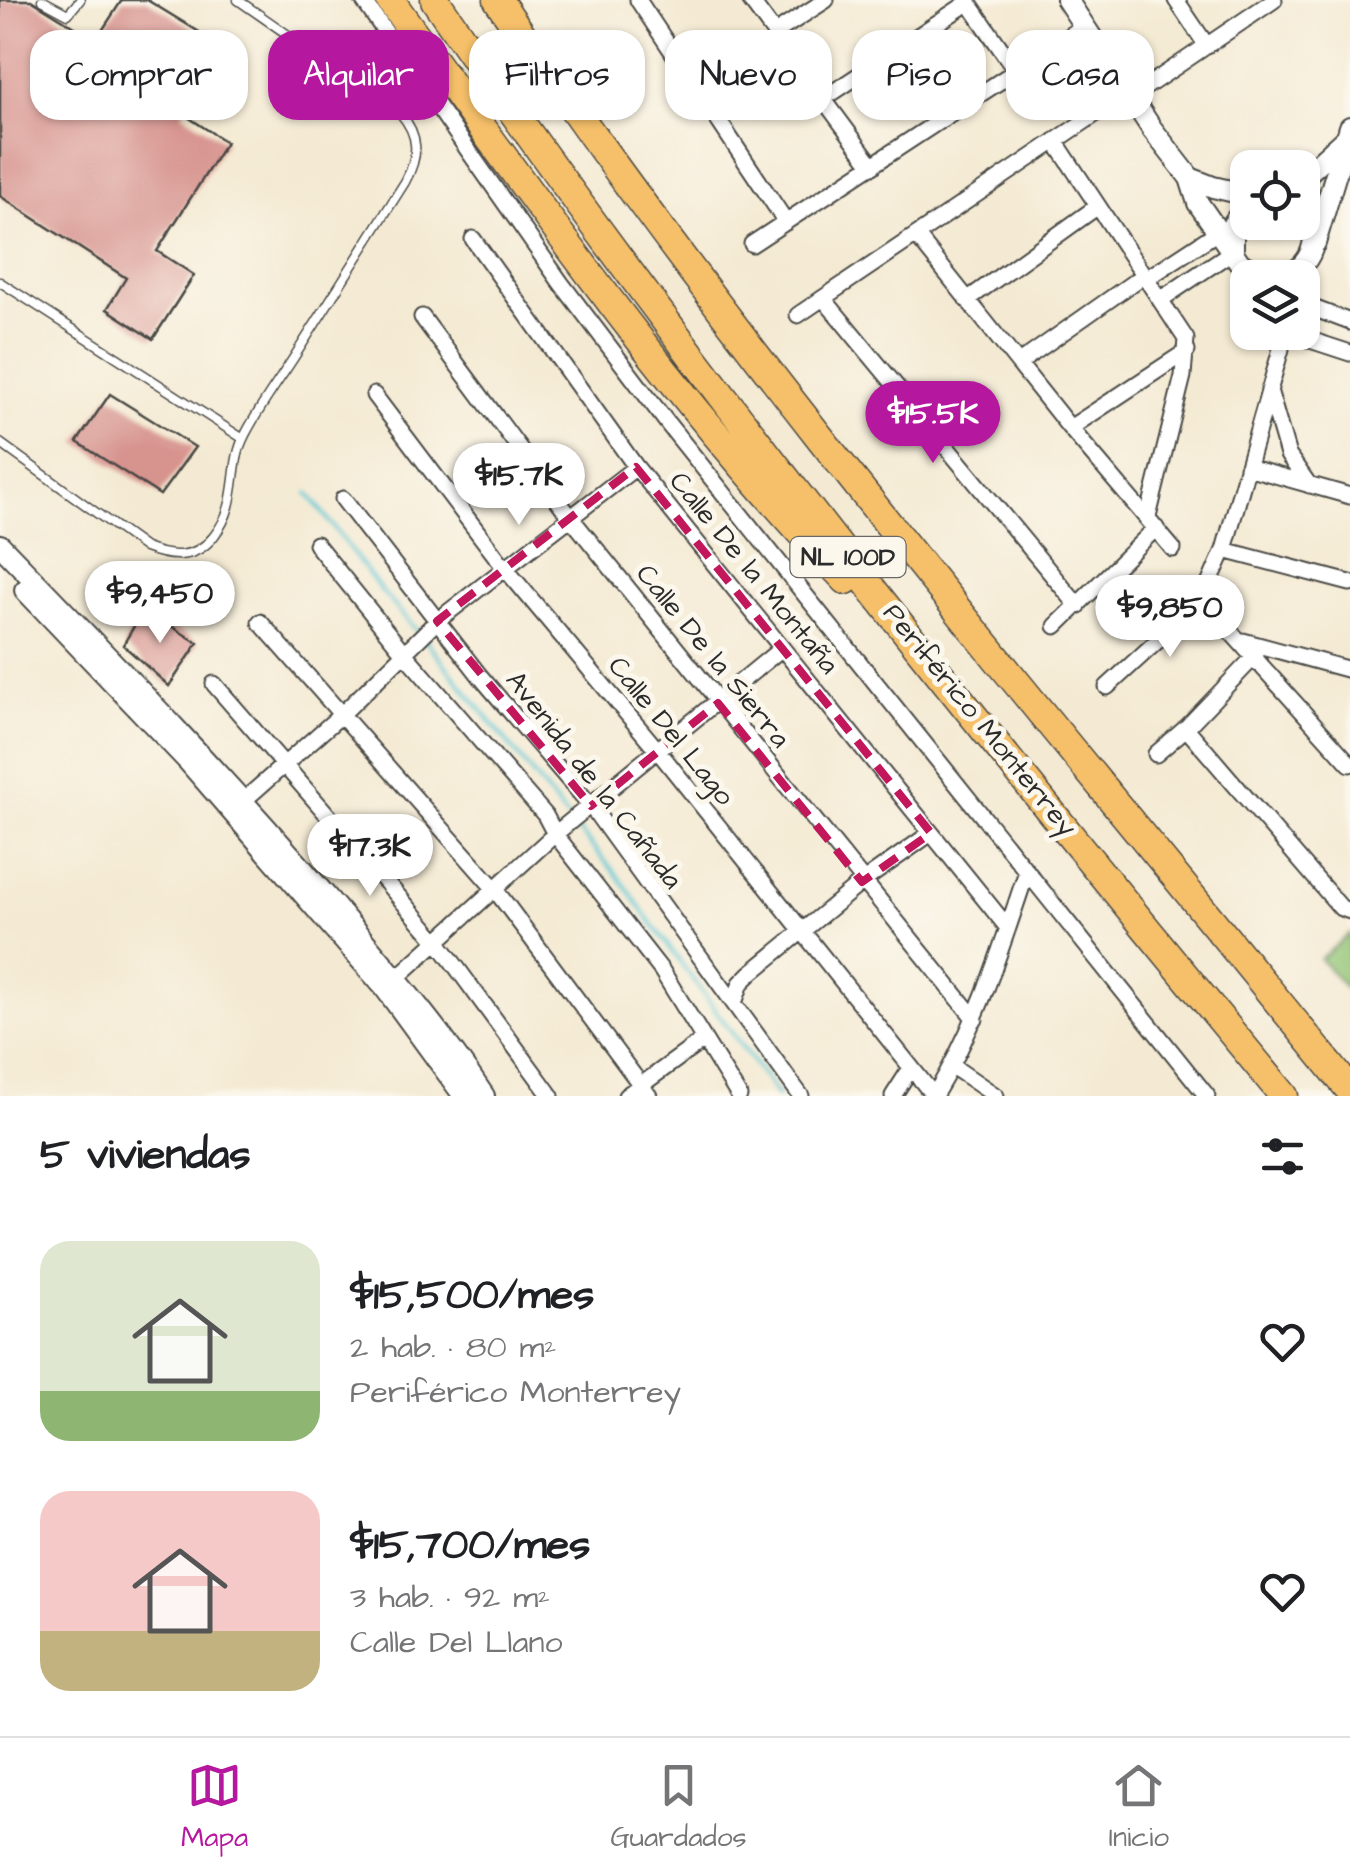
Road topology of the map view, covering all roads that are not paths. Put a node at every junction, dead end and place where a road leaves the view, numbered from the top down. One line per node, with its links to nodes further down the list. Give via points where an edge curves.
1 (42, 0): 2 (lane, via 68,14)
2 (80, 0)
3 (238, 0): 61 (lane, via 400,113 416,153 405,182)
4 (363, 0): 101 (street, via 668,424)
5 (390, 0): 85 (highway, via 729,453 894,630)
6 (435, 0): 85 (highway, Periférico Monterrey / NL 100D, via 625,270)
7 (498, 0): 114 (highway, Periférico Monterrey / NL 100D, via 693,272 854,478)
8 (638, 0): 35 (street)
9 (750, 0): 16 (street)
10 (826, 0): 17 (street)
11 (1067, 0): 15 (street)
12 (1176, 0): 20 (street)
13 (1274, 0): 20 (street)
14 (968, 1): 21 (street); 24 (street)
15 (1084, 26): 18 (street); 19 (street)
16 (772, 30)
17 (781, 30)
18 (1078, 30)
19 (1087, 30)
20 (1207, 46): 23 (street)
21 (1006, 57)
22 (1006, 79): 31 (street)
23 (1154, 80)
24 (832, 92)
25 (832, 110): 31 (street)
26 (1090, 120): 29 (street)
27 (1148, 120): 32 (street)
28 (1348, 132): 30 (street); 39 (street)
29 (1055, 142): 34 (street); 37 (street)
30 (1320, 160)
31 (873, 166): 35 (street)
32 (1190, 178): 33 (street); 36 (street, via 1198,204)
33 (1230, 191)
34 (1098, 206): 44 (street); 47 (street)
35 (786, 222): 40 (street)
36 (1218, 231): 41 (street); 44 (street)
37 (916, 235): 46 (street); 47 (street)
38 (473, 239): 63 (street, Calle De la Montaña)
39 (1314, 242): 42 (street)
40 (752, 244)
41 (1237, 260)
42 (1306, 260)
43 (1230, 268): 48 (street)
44 (1145, 277): 48 (street); 57 (street)
45 (0, 282): 61 (lane)
46 (823, 298): 50 (street); 78 (street)
47 (967, 300): 57 (street)
48 (1160, 300): 55 (street)
49 (1320, 313): 52 (street)
50 (798, 315)
51 (422, 317): 68 (street, Calle De la Sierra)
52 (1350, 322)
53 (1320, 343): 56 (street)
54 (1281, 350): 58 (street)
55 (1187, 351): 60 (street); 69 (street)
56 (1350, 353)
57 (1018, 364): 60 (street)
58 (1268, 386): 64 (street); 65 (street, via 1288,455)
59 (374, 395): 75 (street, Calle Del Lago)
60 (1070, 428): 69 (street)
61 (242, 438): 62 (lane, via 226,516 213,538 181,556 146,548)
62 (0, 442)
63 (636, 466): 68 (street); 84 (street, Calle De la Montaña)
64 (1247, 466): 65 (street); 73 (street)
65 (1310, 484): 66 (street)
66 (1350, 496)
67 (343, 498): 80 (street, Avenida de la Cañada)
68 (571, 518): 75 (street); 90 (street, Calle De la Sierra)
69 (1152, 522): 72 (street); 78 (street)
70 (316, 544): 83 (street)
71 (0, 546): 97 (street)
72 (1173, 549)
73 (1224, 550): 76 (street); 77 (street)
74 (0, 562): 108 (street)
75 (504, 567): 80 (street); 93 (street, Calle Del Lago)
76 (1350, 584)
77 (1202, 600): 82 (street); 89 (street)
78 (1078, 606): 81 (street)
79 (260, 622): 91 (street)
80 (434, 623): 83 (street); 98 (street, Avenida de la Cañada)
81 (1056, 626)
82 (1242, 640): 86 (street); 87 (street)
83 (409, 646): 91 (street); 99 (street)
84 (782, 648): 90 (street); 100 (street, Calle De la Montaña)
85 (921, 648): 126 (highway, Periférico Monterrey / NL 100D)
86 (1256, 656): 92 (street); 95 (street)
87 (1350, 670)
88 (214, 684): 96 (street)
89 (1108, 688)
90 (718, 703): 93 (street); 102 (street, Calle De la Sierra)
91 (341, 714): 96 (street); 103 (street)
92 (1186, 728): 94 (street); 104 (street)
93 (658, 752): 98 (street); 106 (street, Calle Del Lago)
94 (1156, 754)
95 (1347, 757)
96 (283, 768): 97 (street); 107 (street)
97 (242, 801): 108 (street)
98 (588, 809): 99 (street); 109 (street, Avenida de la Cañada)
99 (558, 831): 103 (street); 111 (street, via 662,972)
100 (931, 833): 102 (street); 105 (street, Calle De la Montaña)
101 (1027, 871): 105 (street); 116 (street)
102 (862, 882): 106 (street); 110 (street, Calle De la Sierra)
103 (494, 888): 107 (street); 115 (street)
104 (1350, 911)
105 (1008, 928): 110 (street)
106 (799, 932): 109 (street, via 741,983); 113 (street, Calle Del Lago)
107 (438, 942): 108 (street); 119 (street)
108 (390, 983): 117 (street); 118 (street, via 437,1027)
109 (734, 1003): 122 (street, Avenida de la Cañada)
110 (975, 1019): 112 (street)
111 (703, 1040): 115 (street); 121 (street)
112 (952, 1066): 124 (street); 125 (street)
113 (911, 1068): 123 (street); 124 (street, Calle Del Lago)
114 (1350, 1090)
115 (646, 1091): 120 (street)
116 (1199, 1093)
117 (464, 1096)
118 (484, 1096)
119 (551, 1096)
120 (626, 1096)
121 (740, 1096)
122 (801, 1096)
123 (893, 1096)
124 (934, 1096)
125 (996, 1096)
126 (1284, 1096)

